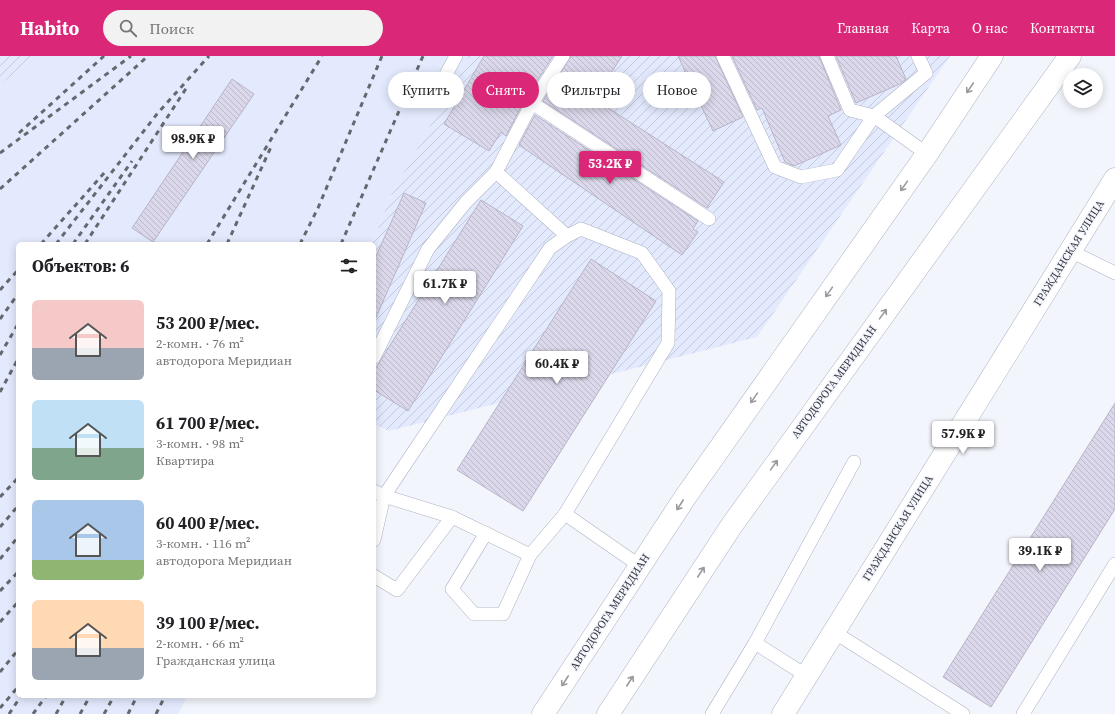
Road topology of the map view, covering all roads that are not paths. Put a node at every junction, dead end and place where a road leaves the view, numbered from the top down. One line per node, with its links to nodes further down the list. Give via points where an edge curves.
1 (456, 56): 8 (lane)
2 (563, 56): 9 (lane)
3 (723, 56): 12 (lane, via 775,167 801,178 837,170)
4 (827, 56): 12 (lane, via 850,110)
5 (918, 56): 12 (lane, via 926,73)
6 (992, 56): 13 (main road, АВТОДОРОГА МЕРИДИАН, one-way to 13)
7 (1070, 56): 35 (main road, АВТОДОРОГА МЕРИДИАН, one-way to 7, via 732,525)
8 (447, 72)
9 (539, 92)
10 (529, 108): 14 (lane)
11 (539, 108): 16 (lane)
12 (874, 116): 13 (lane)
13 (927, 154): 29 (main road, АВТОДОРОГА МЕРИДИАН, one-way to 29, via 690,490)
14 (496, 172): 17 (lane); 20 (lane, via 466,202 428,249)
15 (1115, 179): 18 (main road, ГРАЖДАНСКАЯ УЛИЦА)
16 (709, 219)
17 (567, 236): 22 (lane, via 550,248); 23 (lane, via 581,229 642,253 669,291 668,344)
18 (1070, 251): 19 (lane); 31 (main road, ГРАЖДАНСКАЯ УЛИЦА)
19 (1115, 273)
20 (376, 353)
21 (854, 462): 32 (lane)
22 (379, 493): 24 (lane); 25 (lane)
23 (565, 514): 27 (lane); 29 (lane)
24 (452, 517): 26 (lane); 30 (lane, via 397,590)
25 (376, 521)
26 (486, 533): 27 (lane); 27 (lane, via 452,589 474,614 503,614)
27 (530, 555)
28 (1115, 564): 39 (lane)
29 (640, 566): 34 (main road, АВТОДОРОГА МЕРИДИАН, one-way to 34)
30 (376, 577)
31 (834, 632): 33 (main road, ГРАЖДАНСКАЯ УЛИЦА); 38 (lane)
32 (755, 642): 33 (lane); 36 (lane)
33 (806, 676): 37 (main road, ГРАЖДАНСКАЯ УЛИЦА)
34 (543, 714)
35 (608, 714)
36 (712, 714)
37 (783, 714)
38 (963, 714)
39 (1023, 714)

